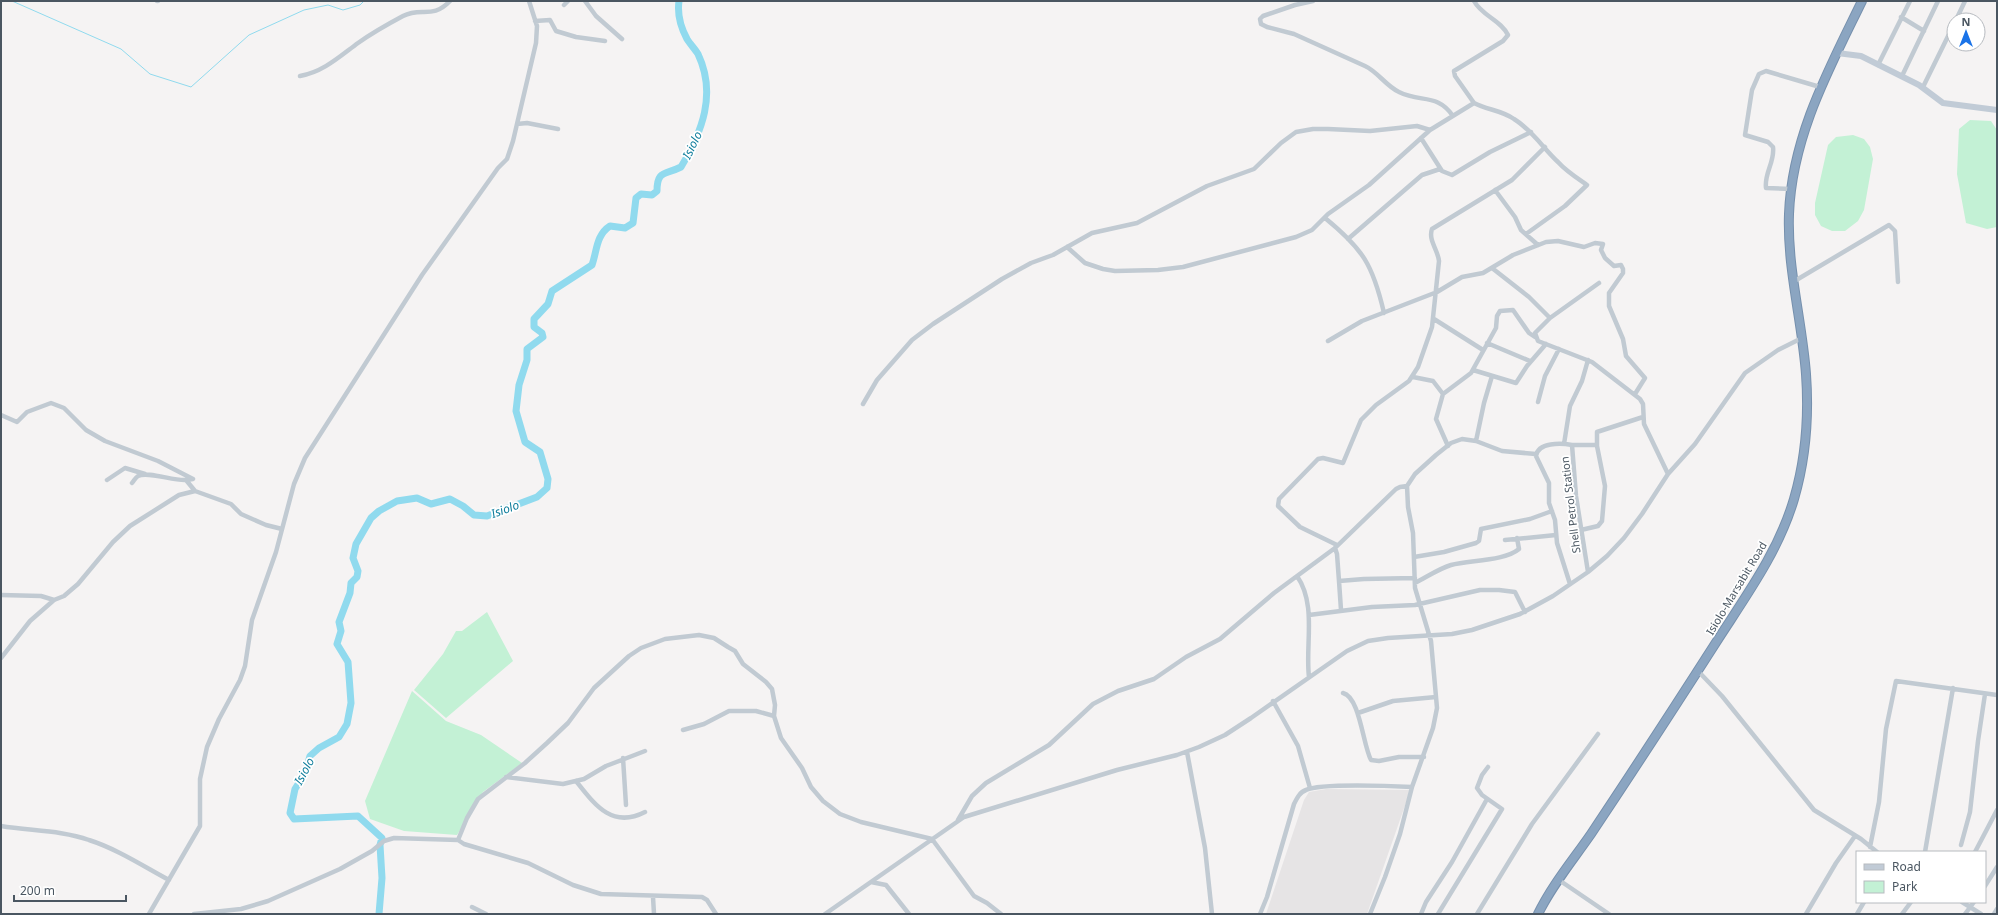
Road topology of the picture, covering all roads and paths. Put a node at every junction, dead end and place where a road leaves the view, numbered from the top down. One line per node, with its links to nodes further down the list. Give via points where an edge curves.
1 (450, 1): 21 (street, via 438,11 414,12 403,16 313,73)
2 (529, 1): 14 (street)
3 (568, 1): 11 (street)
4 (585, 1): 16 (street, via 598,18)
5 (1313, 1): 27 (street, via 1263,16 1260,22 1266,27 1294,34 1368,67 1398,92 1437,101)
6 (1474, 1): 25 (street, via 1481,11 1508,35 1503,42 1454,71)
7 (1862, 1): 19 (highway, Isiolo-Marsabit Road)
8 (1910, 1): 13 (street)
9 (1938, 1): 15 (street)
10 (1965, 1): 12 (street)
11 (564, 5)
12 (1960, 12)
13 (1901, 17): 15 (street); 20 (street)
14 (535, 21): 18 (street, via 550,20 556,31); 28 (street, via 536,43)
15 (1924, 31): 22 (street)
16 (622, 39)
17 (1946, 40): 24 (street)
18 (605, 41)
19 (1836, 53): 20 (street, via 1856,55); 23 (highway, Isiolo-Marsabit Road)
20 (1878, 65): 22 (street)
21 (300, 76)
22 (1902, 76): 24 (street)
23 (1820, 87): 35 (highway, Isiolo-Marsabit Road, via 1801,139); 35 (street, via 1766,71 1759,74 1754,86 1745,135 1768,142 1773,147 1774,156 1766,176 1766,188)
24 (1923, 87): 26 (street, via 1943,102)
25 (1474, 103): 27 (street); 31 (street, via 1506,114)
26 (1997, 110)
27 (1453, 116): 30 (street)
28 (517, 124): 29 (street, via 527,123); 82 (street, via 508,159 498,168 422,275 314,442 294,484)
29 (558, 129)
30 (1430, 130): 32 (street); 41 (street, via 1417,126 1370,132 1328,128 1296,132 1254,169 1207,186 1144,220 1092,233)
31 (1531, 132): 33 (street); 34 (street, via 1490,152 1455,174 1447,174)
32 (1422, 138): 34 (street); 37 (street, via 1369,185)
33 (1545, 148): 36 (street, via 1516,176); 38 (street, via 1557,162 1587,186 1565,206)
34 (1440, 168): 39 (street, via 1422,175)
35 (1791, 188): 43 (highway, Isiolo-Marsabit Road, via 1789,242)
36 (1495, 190): 38 (street); 46 (street, via 1431,231 1439,258)
37 (1325, 218): 39 (street); 41 (street, via 1312,230 1296,237 1168,270 1103,269 1085,262)
38 (1526, 234): 40 (street)
39 (1348, 239): 47 (street, via 1368,263)
40 (1538, 245): 42 (street, via 1513,255); 63 (street, via 1553,241 1584,246 1599,243 1603,244 1601,252 1610,264 1621,264 1623,272 1609,293 1608,306 1623,339 1625,354 1645,378)
41 (1067, 247): 65 (street, via 1016,271 925,329 901,351 877,380)
42 (1492, 268): 46 (street, via 1479,274 1462,277); 48 (street, via 1529,297)
43 (1793, 282): 44 (street, via 1889,225 1895,231); 51 (highway, Isiolo-Marsabit Road)
44 (1898, 282)
45 (1599, 283): 48 (street)
46 (1437, 292): 47 (street); 49 (street)
47 (1384, 313): 52 (street, via 1362,321)
48 (1550, 318): 50 (street, via 1536,331)
49 (1434, 319): 56 (street); 61 (street)
50 (1535, 337): 53 (street, via 1529,334 1515,312 1504,310 1499,313 1497,326); 54 (street)
51 (1802, 338): 75 (street, via 1778,350 1745,373 1698,439); 102 (highway, Isiolo-Marsabit Road, via 1807,416 1803,459 1794,499 1778,540 1764,566)
52 (1328, 341)
53 (1487, 343): 56 (street); 58 (street)
54 (1546, 344): 55 (street); 58 (street)
55 (1559, 349): 57 (street); 64 (street, via 1545,376)
56 (1483, 350): 59 (street)
57 (1588, 360): 63 (street); 69 (street, via 1582,381 1570,406)
58 (1530, 361): 60 (street, via 1516,383)
59 (1473, 370): 60 (street); 62 (street)
60 (1492, 376): 68 (street)
61 (1413, 377): 62 (street, via 1433,381); 87 (street, via 1376,405 1361,420 1344,462 1318,459 1278,499 1278,506 1294,522)
62 (1443, 394): 72 (street, via 1436,419)
63 (1635, 394): 67 (street, via 1642,402)
64 (1538, 402)
65 (863, 404)
66 (1, 415): 77 (street, via 18,421 27,412 51,403 64,408 86,430 105,441 158,461 193,479)
67 (1643, 417): 71 (street, via 1598,431); 75 (street)
68 (1476, 440): 72 (street, via 1463,439); 73 (street, via 1502,450)
69 (1564, 444): 70 (street, Shell Petrol Station); 73 (street, Shell Petrol Station, via 1542,446)
70 (1572, 445): 71 (street); 83 (street, Shell Petrol Station)
71 (1596, 445): 83 (street, via 1604,480 1602,521 1598,526)
72 (1448, 446): 79 (street, via 1415,474)
73 (1536, 454): 81 (street, Shell Petrol Station, via 1549,483 1549,502)
74 (146, 474): 76 (street, via 127,468); 77 (street, via 170,480); 78 (street, via 139,476)
75 (1668, 474): 89 (street, via 1629,532)
76 (107, 480)
77 (186, 480): 80 (street)
78 (132, 483)
79 (1407, 486): 87 (street, via 1396,489); 88 (street)
80 (195, 491): 82 (street, via 231,504 241,514 266,525); 95 (street, via 179,495 130,526 78,584 64,596)
81 (1552, 511): 84 (street, Shell Petrol Station); 88 (street, via 1530,519 1481,529 1479,541 1476,543)
82 (282, 529): 138 (street, via 272,566 252,620 243,673 212,734 203,764 200,779 200,826)
83 (1582, 530): 89 (street, Shell Petrol Station)
84 (1556, 535): 85 (street); 93 (street, Shell Petrol Station)
85 (1517, 538): 86 (street); 92 (street, via 1519,549 1515,552 1451,565)
86 (1505, 540)
87 (1336, 546): 90 (street); 91 (street)
88 (1414, 557): 92 (street)
89 (1588, 572): 93 (street)
90 (1297, 576): 99 (street); 127 (street, via 1220,639 1189,655 1154,679 1118,691 1093,704 1049,745 986,783 972,796)
91 (1339, 581): 92 (street); 97 (street)
92 (1415, 581): 96 (street)
93 (1570, 584): 98 (street)
94 (1, 595): 95 (street, via 42,596)
95 (54, 600): 101 (street, via 30,620)
96 (1420, 604): 97 (street); 98 (street, via 1477,591 1504,590 1516,593); 100 (street)
97 (1341, 610): 99 (street)
98 (1525, 612): 100 (street, via 1467,631)
99 (1309, 615): 103 (street)
100 (1429, 635): 103 (street, via 1368,642 1347,651); 108 (street)
101 (1, 658)
102 (1698, 671): 129 (street, via 1722,696 1814,810); 139 (highway, Isiolo-Marsabit Road)
103 (1309, 677): 109 (street)
104 (1953, 688): 106 (street); 133 (street, via 1896,681 1886,729 1879,802); 135 (street)
105 (1343, 692): 110 (street, via 1349,696)
106 (1985, 694): 107 (street); 132 (street, via 1970,812)
107 (1997, 695)
108 (1436, 697): 110 (street, via 1393,701); 116 (street, via 1435,722)
109 (1273, 701): 115 (street, via 1225,734); 122 (street, via 1298,746)
110 (1358, 713): 116 (street, via 1368,755 1372,761 1399,756)
111 (774, 716): 112 (street, via 756,711 730,711 704,724); 119 (street, via 772,690 743,664 728,646 709,636 672,638 635,652 594,688 560,730); 130 (street, via 781,738 802,768 811,787 840,814 861,822)
112 (683, 730)
113 (1598, 734): 163 (street, via 1532,824)
114 (645, 751): 117 (street)
115 (1187, 752): 127 (street, via 1117,770); 158 (street, via 1205,848)
116 (1424, 757): 121 (street)
117 (623, 758): 120 (street); 124 (street)
118 (1488, 767): 123 (street, via 1477,786 1479,792)
119 (506, 777): 120 (street, via 563,784); 131 (street, via 478,799)
120 (576, 781): 126 (street, via 606,814 620,818)
121 (1412, 787): 122 (street); 160 (street, via 1400,834)
122 (1310, 788): 159 (street, via 1300,794 1294,804)
123 (1487, 799): 161 (street); 162 (street, via 1502,809 1500,814)
124 (626, 805)
125 (1997, 810): 136 (street)
126 (645, 812)
127 (958, 820): 130 (street)
128 (1, 826): 138 (street, via 59,833 88,840 115,851)
129 (1855, 836): 133 (street); 166 (street, via 1836,862)
130 (932, 839): 140 (street); 157 (street, via 974,896)
131 (458, 840): 142 (street, via 528,863 588,891); 151 (street, via 394,838 384,841 340,869 268,901 241,909)
132 (1961, 845)
133 (1870, 847): 134 (street)
134 (1876, 851)
135 (1925, 851)
136 (1976, 851)
137 (1997, 867): 141 (street)
138 (168, 880): 150 (street)
139 (1559, 880): 164 (highway, Isiolo-Marsabit Road); 165 (street)
140 (871, 882): 155 (street); 156 (street, via 886,885)
141 (1986, 884)
142 (653, 897): 153 (street); 154 (street, via 702,897)
143 (1863, 903): 167 (street)
144 (1910, 903): 168 (street)
145 (1964, 903): 148 (street)
146 (1973, 903): 148 (street)
147 (472, 907): 152 (street)
148 (1970, 907): 169 (street); 170 (street)
149 (1997, 909): 171 (street)
150 (149, 914)
151 (194, 914)
152 (486, 914)
153 (654, 914)
154 (716, 914)
155 (825, 914)
156 (909, 914)
157 (1001, 914)
158 (1212, 914)
159 (1260, 914)
160 (1372, 914)
161 (1421, 914)
162 (1438, 914)
163 (1478, 914)
164 (1538, 914)
165 (1609, 914)
166 (1806, 914)
167 (1857, 914)
168 (1902, 914)
169 (1965, 914)
170 (1981, 914)
171 (1994, 914)

